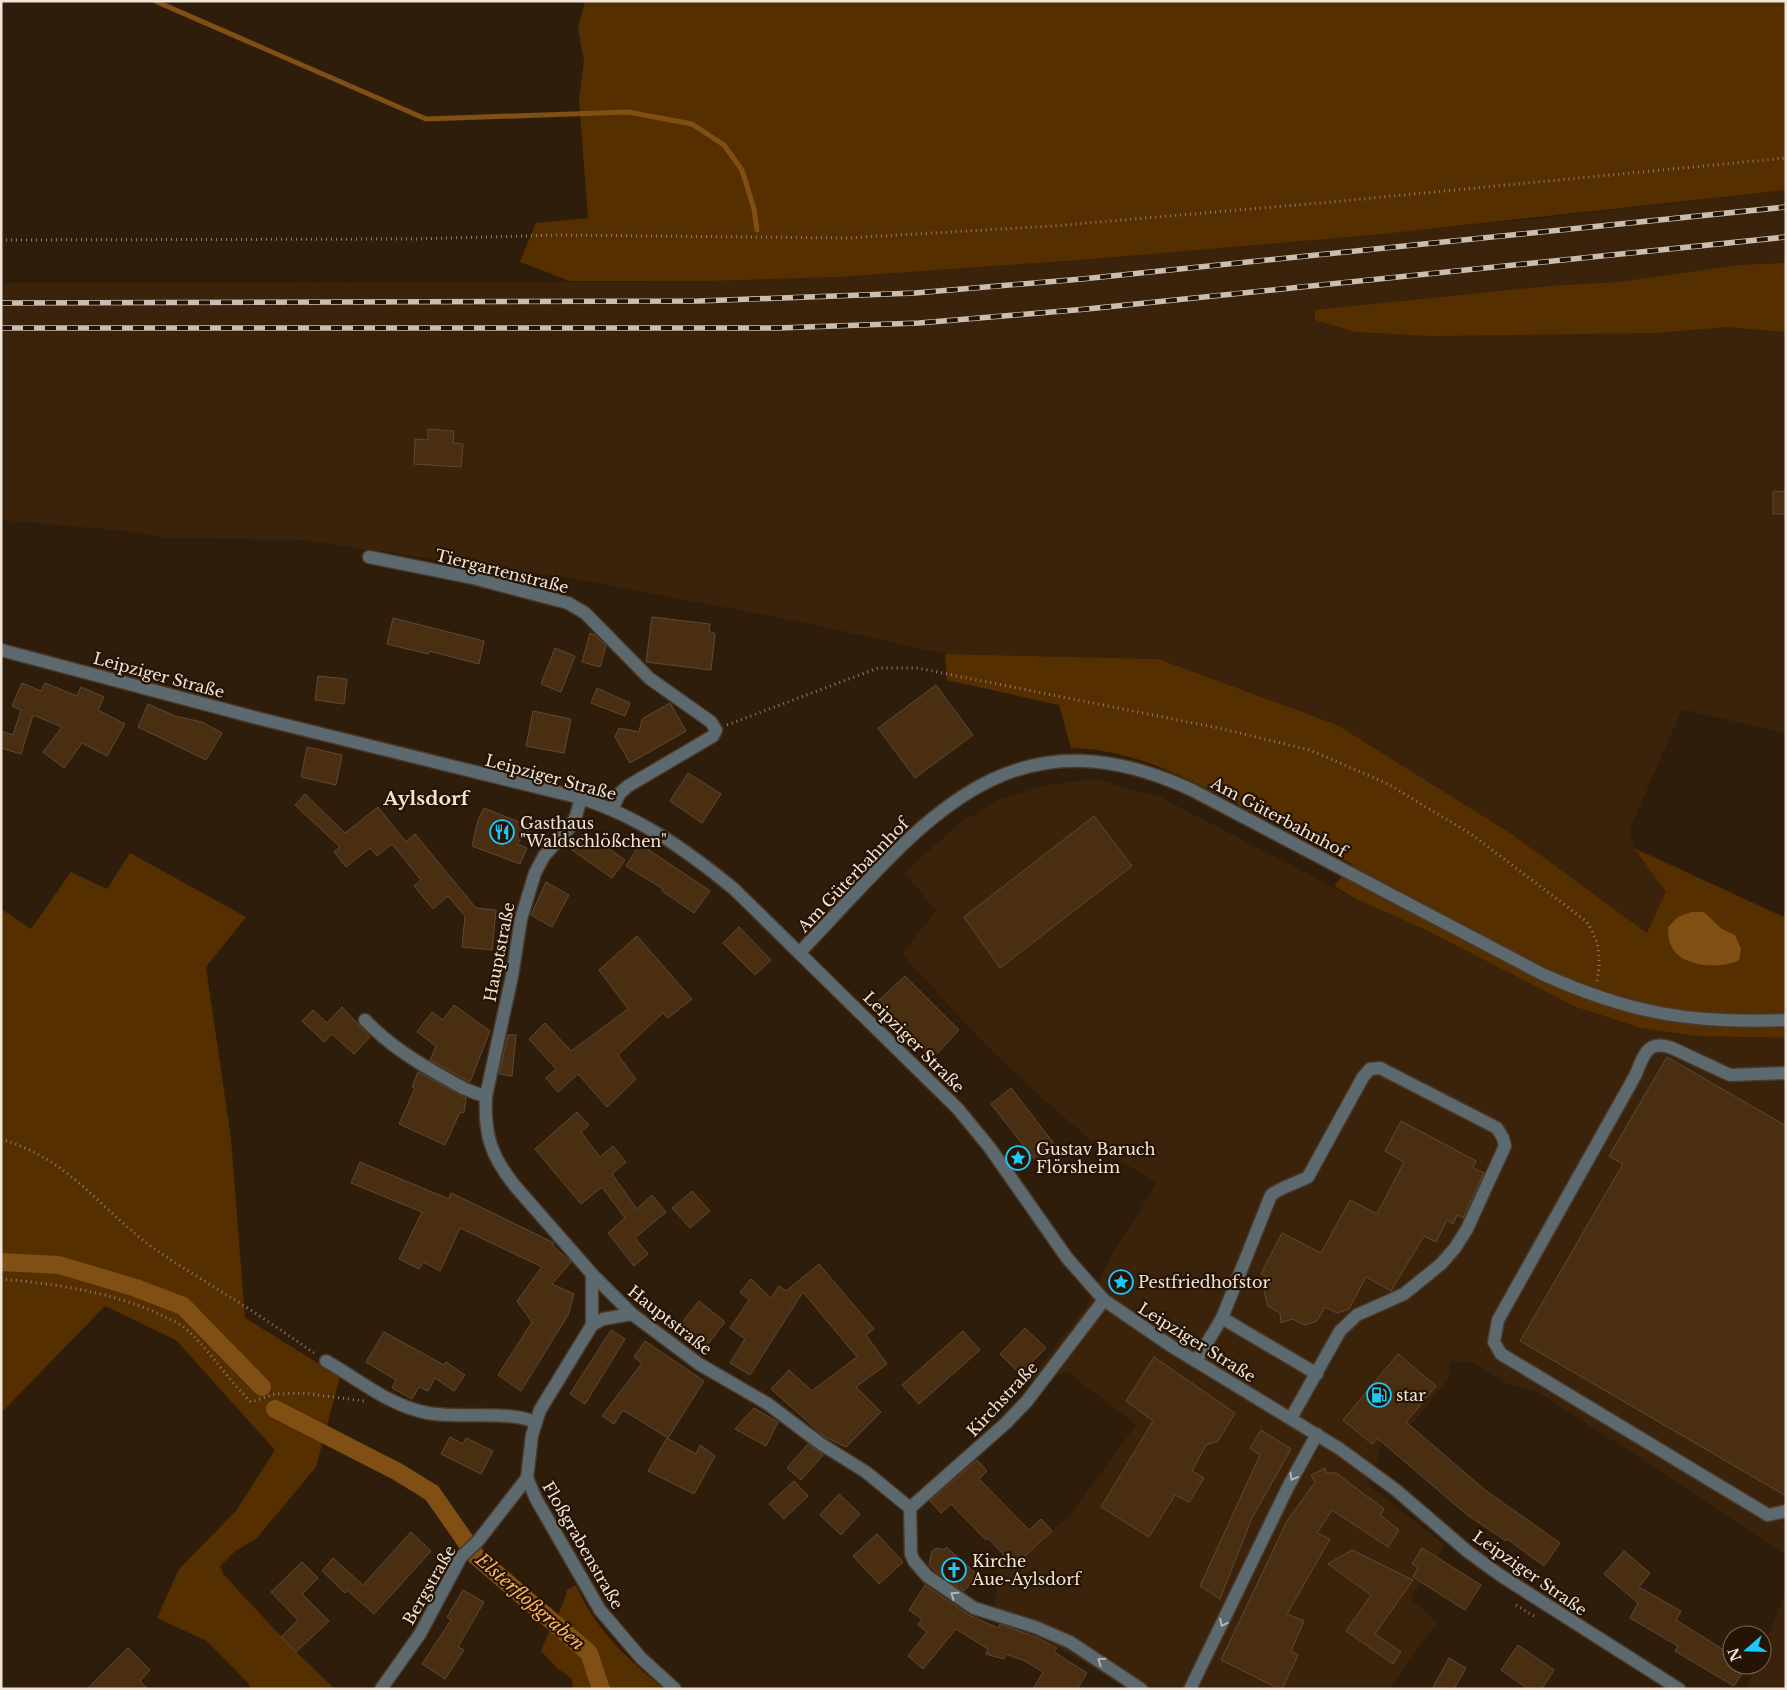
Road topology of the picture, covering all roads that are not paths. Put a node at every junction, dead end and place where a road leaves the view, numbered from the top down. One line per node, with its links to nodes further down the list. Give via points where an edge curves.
1 (369, 557): 4 (street, Tiergartenstraße, via 474,578 568,603 585,612 643,673 705,716 716,730 705,742 628,786)
2 (1, 650): 3 (street, Leipziger Straße, via 280,724)
3 (581, 798): 4 (street, Leipziger Straße); 9 (street, Hauptstraße, via 570,827 544,856 535,873 521,919)
4 (612, 809): 5 (street, Leipziger Straße, via 648,826 716,873)
5 (800, 952): 7 (street, Am Güterbahnhof, via 907,842 961,795 990,778 1022,767 1090,760 1136,768 1185,787 1535,971 1593,996 1682,1017); 11 (street, Leipziger Straße, via 958,1109 990,1148 1067,1258)
6 (365, 1020): 9 (street, via 383,1039 411,1060 470,1092)
7 (1786, 1020)
8 (1786, 1073): 23 (street, via 1730,1075 1662,1044 1652,1046 1498,1320 1494,1342 1501,1354 1768,1515)
9 (486, 1096): 10 (street, Hauptstraße, via 486,1132 496,1160)
10 (592, 1274): 12 (street, Hauptstraße); 14 (street)
11 (1104, 1300): 16 (street, Leipziger Straße); 22 (street, Kirchstraße, via 1022,1407)
12 (632, 1314): 14 (street, via 603,1319); 22 (street, Hauptstraße, via 699,1364 768,1404 821,1444 866,1472)
13 (1222, 1318): 16 (street); 17 (street); 17 (street, via 1271,1195 1281,1187 1308,1177 1370,1069 1380,1068 1497,1128 1505,1146 1455,1248 1441,1264 1404,1294 1357,1315 1340,1331)
14 (592, 1325): 19 (street, Floßgrabenstraße)
15 (326, 1361): 19 (street, via 400,1405 430,1413 517,1417)
16 (1196, 1361): 18 (street, Leipziger Straße)
17 (1317, 1374): 18 (street)
18 (1291, 1418): 20 (street, Leipziger Straße)
19 (535, 1422): 21 (street, Floßgrabenstraße)
20 (1317, 1434): 27 (street, one-way to 27); 28 (street, Leipziger Straße, via 1380,1477 1517,1587)
21 (527, 1478): 24 (street, Bergstraße, via 478,1541 461,1557 420,1634); 25 (street, Floßgrabenstraße, via 600,1610 636,1653)
22 (910, 1508): 26 (street, one-way to 22, via 1070,1642 974,1608 928,1576 911,1554)
23 (1786, 1512)
24 (381, 1689)
25 (675, 1689)
26 (1141, 1689)
27 (1190, 1689)
28 (1679, 1689)

